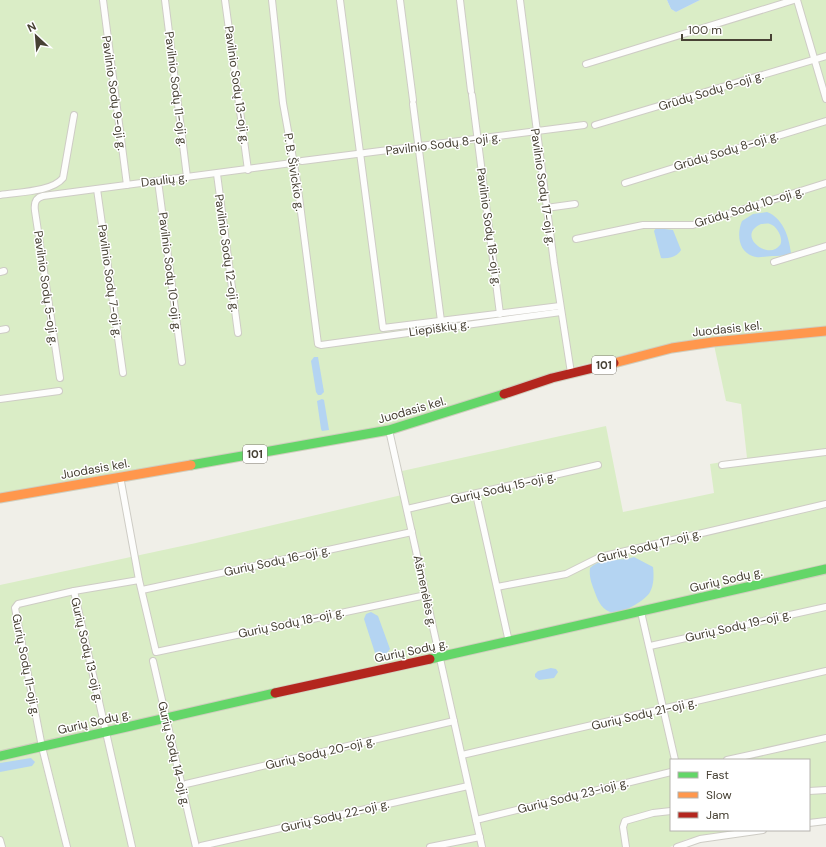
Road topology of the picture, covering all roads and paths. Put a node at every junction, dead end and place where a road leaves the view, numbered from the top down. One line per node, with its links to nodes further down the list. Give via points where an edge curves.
1 (103, 0): 30 (street, Pavilnio Sodų 9-oji g.)
2 (165, 0): 26 (street, Pavilnio Sodų 11-oji g.)
3 (225, 0): 24 (street, Pavilnio Sodų 13-oji g.)
4 (272, 0): 23 (street, P. B. Šivickio g.)
5 (340, 0): 21 (street)
6 (400, 0): 20 (street)
7 (460, 0): 19 (street, Pavilnio Sodų 18-oji g.)
8 (520, 0): 18 (street, Pavilnio Sodų 17-oji g.)
9 (795, 0): 11 (street); 12 (street)
10 (826, 56): 11 (street, Grūdų Sodų 6-oji g.)
11 (814, 60): 13 (street); 17 (street, Grūdų Sodų 6-oji g.)
12 (586, 64)
13 (826, 99)
14 (74, 115): 32 (street, via 63,178 58,183 42,188)
15 (826, 121): 29 (street, Grūdų Sodų 8-oji g.)
16 (584, 125): 18 (street, Pavilnio Sodų 8-oji g.)
17 (595, 126)
18 (536, 132): 19 (street, Pavilnio Sodų 8-oji g.); 35 (street, Pavilnio Sodų 17-oji g.)
19 (477, 139): 20 (street, Pavilnio Sodų 8-oji g.); 40 (street, Pavilnio Sodų 18-oji g.)
20 (418, 147): 21 (street, Pavilnio Sodų 8-oji g.); 41 (street)
21 (360, 154): 22 (street, Pavilnio Sodų 8-oji g.); 41 (street, via 383,328)
22 (302, 161)
23 (292, 163): 24 (street, Daulių g.); 44 (street, P. B. Šivickio g., via 297,180)
24 (248, 170): 25 (street, Daulių g.)
25 (217, 174): 26 (street, Daulių g.); 43 (street, Pavilnio Sodų 12-oji g.)
26 (187, 177): 27 (street, Daulių g.)
27 (158, 181): 30 (street, Daulių g.); 45 (street, Pavilnio Sodų 10-oji g.)
28 (826, 182): 36 (street, Grūdų Sodų 10-oji g., via 693,225 643,225)
29 (625, 183)
30 (127, 185): 31 (street, Daulių g.)
31 (97, 189): 33 (street, Daulių g.); 46 (street, Pavilnio Sodų 7-oji g.)
32 (0, 195)
33 (37, 199): 48 (street, Pavilnio Sodų 5-oji g., via 35,211)
34 (575, 204): 35 (street)
35 (546, 208): 39 (street, Pavilnio Sodų 17-oji g.)
36 (576, 239)
37 (826, 246): 38 (street)
38 (774, 262)
39 (561, 309): 40 (street); 44 (street, Liepiškių g.); 47 (street, Pavilnio Sodų 17-oji g.)
40 (500, 314): 41 (street)
41 (441, 321)
42 (826, 331): 47 (street, Juodasis kel. / 101, via 690,345)
43 (238, 333)
44 (318, 344)
45 (182, 362)
46 (122, 373)
47 (571, 373): 51 (street, Juodasis kel. / 101)
48 (60, 378)
49 (59, 392): 50 (street)
50 (0, 399)
51 (389, 430): 55 (street, Juodasis kel. / 101); 59 (street, Ašmenėlės g.)
52 (826, 452): 54 (street)
53 (598, 465): 56 (street, Gurių Sodų 15-oji g.)
54 (722, 465)
55 (120, 476): 57 (street, Juodasis kel. / 101); 62 (street)
56 (476, 494): 59 (street, Gurių Sodų 15-oji g.); 63 (street)
57 (0, 498)
58 (826, 504): 63 (street, Gurių Sodų 17-oji g., via 600,557 566,574)
59 (407, 509): 60 (street, Ašmenėlės g.)
60 (412, 532): 64 (street, Gurių Sodų 16-oji g.); 66 (street, Ašmenėlės g.)
61 (826, 569): 68 (street, Gurių Sodų g.)
62 (139, 580): 64 (street); 65 (street, Gurių Sodų 11-oji g.)
63 (497, 588): 69 (street)
64 (142, 590): 66 (street, Gurių Sodų 18-oji g., via 156,652)
65 (74, 592): 77 (street, Gurių Sodų 13-oji g.); 79 (street, Gurių Sodų 11-oji g., via 18,604 15,608)
66 (426, 595): 71 (street, Ašmenėlės g.)
67 (826, 607): 70 (street, Gurių Sodų 19-oji g.)
68 (641, 612): 69 (street, Gurių Sodų g.); 70 (street)
69 (509, 642): 71 (street, Gurių Sodų g.)
70 (650, 646): 74 (street)
71 (440, 657): 75 (street, Gurių Sodų g., via 311,684); 76 (street, Ašmenėlės g.)
72 (153, 661): 75 (street, Gurių Sodų 14-oji g.)
73 (826, 671): 74 (street, Gurių Sodų 21-oji g.)
74 (664, 710): 80 (street, Gurių Sodų 21-oji g.); 82 (street)
75 (165, 719): 77 (street, Gurių Sodų g.); 99 (street, Gurių Sodų 14-oji g.)
76 (454, 721): 80 (street, Ašmenėlės g.); 85 (street, Gurių Sodų 20-oji g.)
77 (105, 732): 79 (street, Gurių Sodų g.); 98 (street, Gurių Sodų 13-oji g.)
78 (826, 738): 83 (street)
79 (42, 747): 81 (street, Gurių Sodų g.); 97 (street, Gurių Sodų 11-oji g.)
80 (462, 755): 86 (street, Ašmenėlės g.)
81 (0, 756)
82 (675, 759)
83 (732, 759)
84 (670, 772): 90 (street, Gurių Sodų 23-ioji g.)
85 (186, 784)
86 (468, 786): 90 (street, Ašmenėlės g.); 99 (street, Gurių Sodų 22-oji g.)
87 (826, 790): 88 (street)
88 (810, 791)
89 (670, 811): 102 (street, via 625,821 623,827)
90 (476, 820): 94 (street, Ašmenėlės g.)
91 (826, 820): 92 (street)
92 (810, 823)
93 (756, 831): 103 (street, via 700,839)
94 (480, 837): 100 (street); 101 (street, Ašmenėlės g.)
95 (0, 840): 96 (street)
96 (2, 847)
97 (67, 847)
98 (132, 847)
99 (199, 847)
100 (430, 847)
101 (482, 847)
102 (626, 847)
103 (678, 847)

